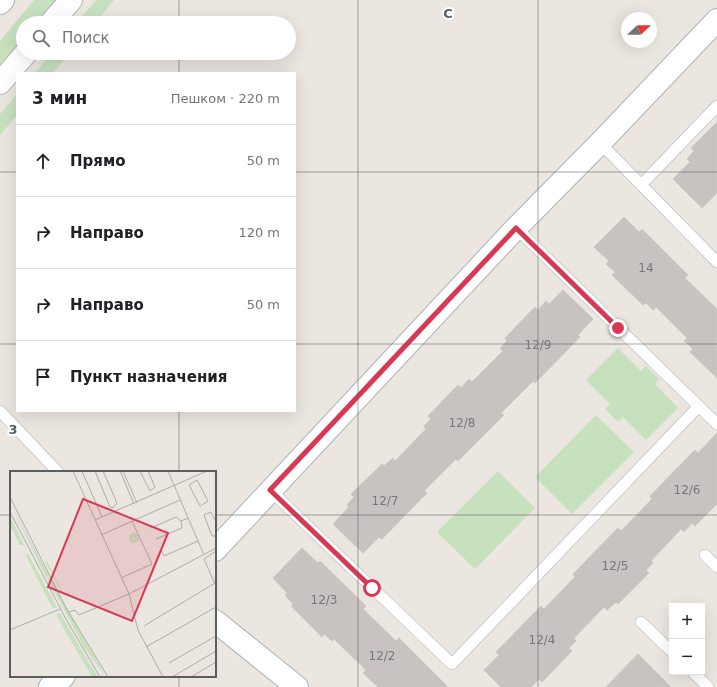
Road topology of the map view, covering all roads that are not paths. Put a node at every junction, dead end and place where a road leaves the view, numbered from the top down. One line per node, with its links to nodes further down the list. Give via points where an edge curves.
1 (3, 0): 3 (street)
2 (71, 0): 4 (street)
3 (0, 3)
4 (57, 16)
5 (717, 20): 9 (street)
6 (20, 60): 7 (street)
7 (0, 83)
8 (717, 106): 10 (lane)
9 (600, 143): 10 (lane); 11 (street)
10 (641, 185): 12 (lane)
11 (516, 228): 13 (lane); 17 (street)
12 (717, 262)
13 (699, 406): 15 (lane); 17 (lane, via 452,664)
14 (0, 411): 16 (lane)
15 (717, 424)
16 (57, 471)
17 (270, 490): 18 (street)
18 (216, 549)
19 (705, 555): 20 (lane)
20 (717, 567)
21 (216, 622): 27 (street)
22 (641, 622): 23 (lane)
23 (669, 649)
24 (696, 675): 28 (lane)
25 (63, 677): 26 (street)
26 (50, 687)
27 (297, 687)
28 (708, 687)

